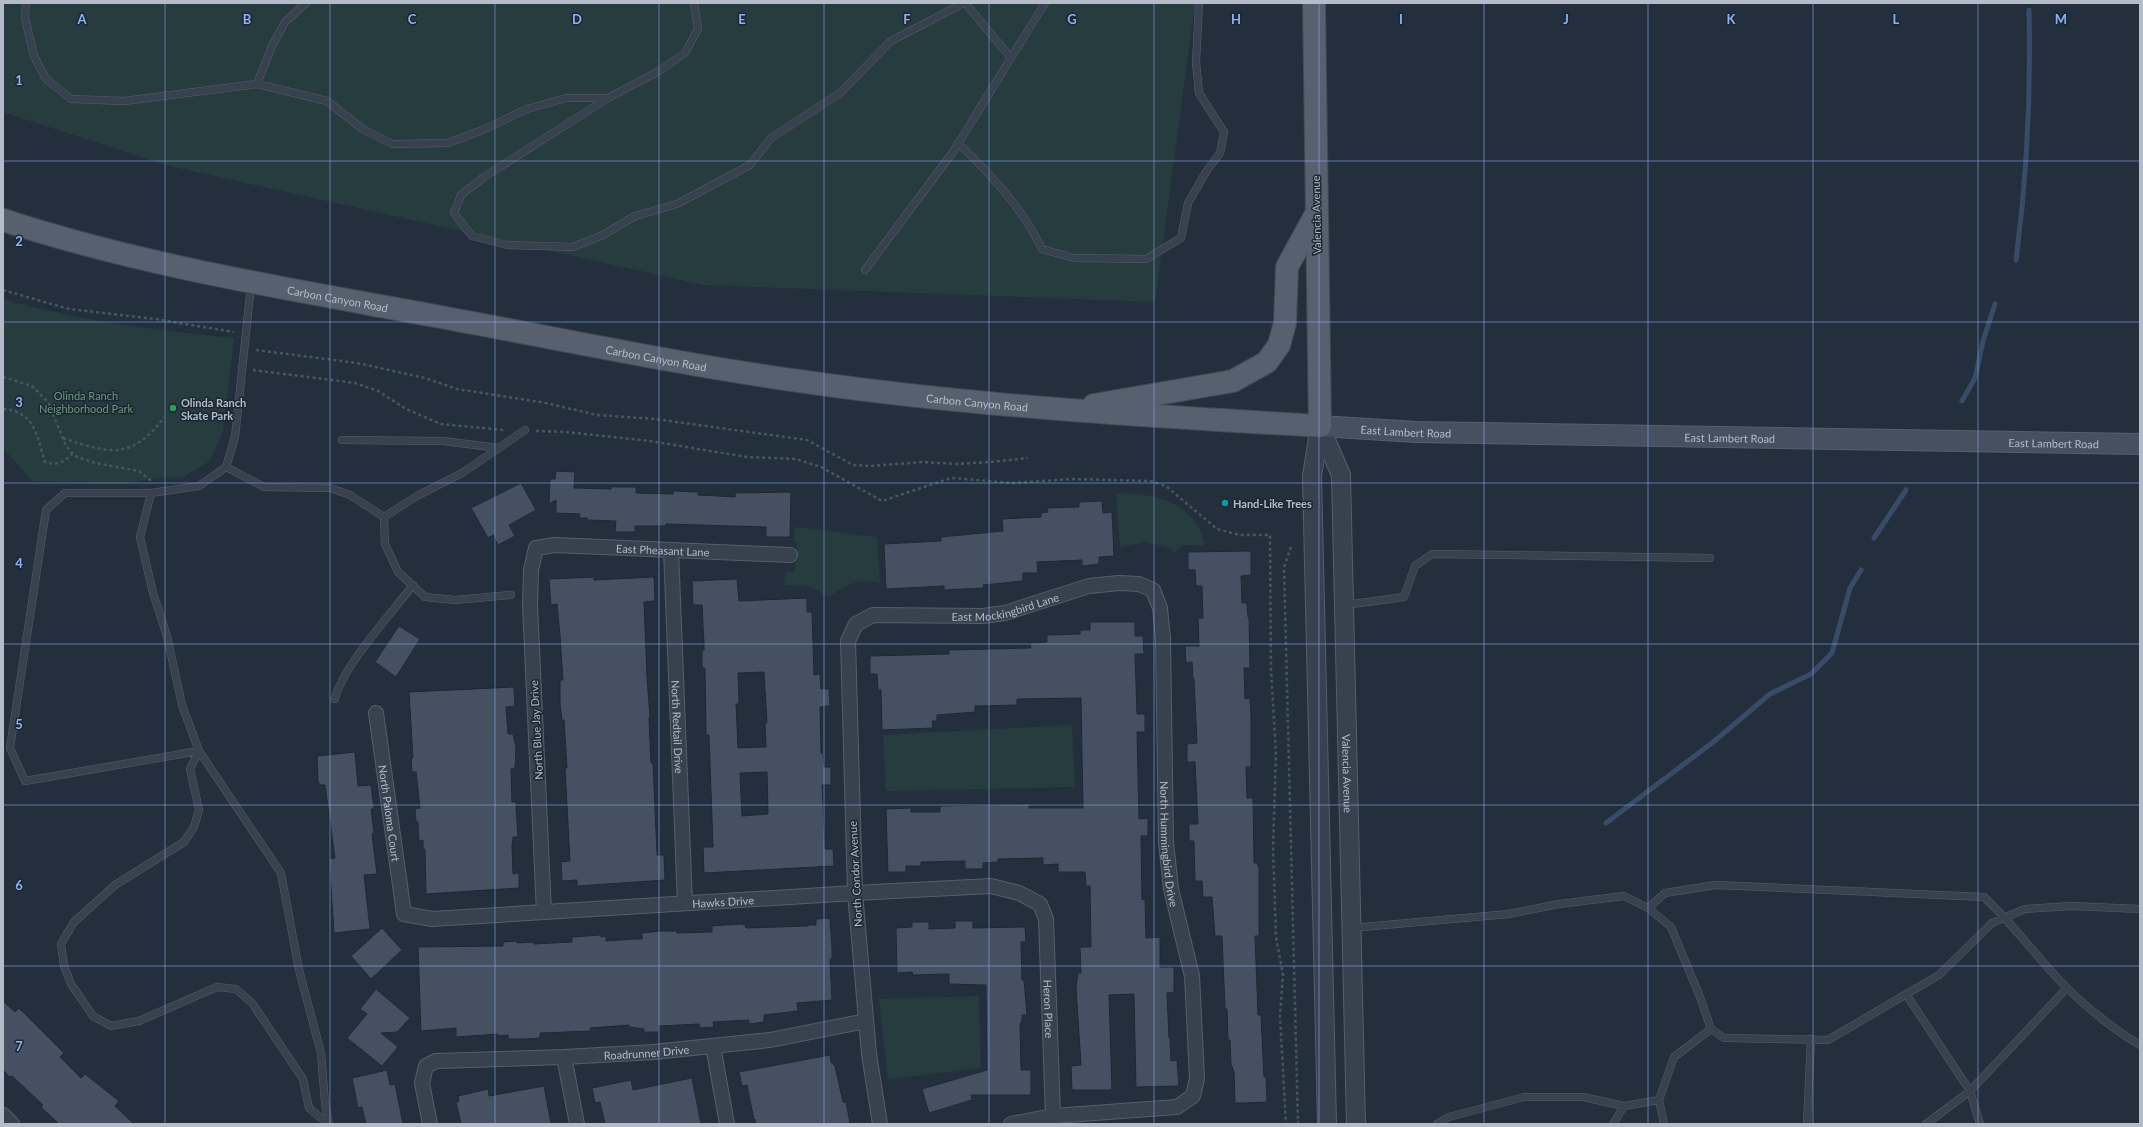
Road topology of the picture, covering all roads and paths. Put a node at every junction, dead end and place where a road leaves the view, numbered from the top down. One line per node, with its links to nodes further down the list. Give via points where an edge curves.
1 (26, 3): 9 (lane, via 25,18 34,56 46,79 70,99 124,101)
2 (306, 3): 9 (lane, via 285,22)
3 (694, 3): 10 (lane, via 698,29 684,53 659,71)
4 (964, 3): 8 (lane); 10 (lane, via 891,41 840,93 771,138 750,165 677,204 635,216 603,235 573,247 507,245 472,236 454,212 461,195 484,177)
5 (1045, 3): 8 (lane)
6 (1198, 3): 11 (lane, via 1196,62 1199,93 1224,132 1220,153 1188,203 1181,238 1146,260 1074,258 1042,249 1030,226 1000,184)
7 (1314, 3): 12 (main road, Valencia Avenue)
8 (1011, 58): 11 (lane)
9 (257, 84): 10 (lane, via 327,101 364,130 393,144 448,143 527,109 566,98)
10 (608, 98)
11 (958, 143): 14 (lane)
12 (1316, 213): 22 (main road, via 1287,267 1285,323 1279,345 1267,362 1233,381); 24 (main road, Valencia Avenue)
13 (3, 220): 15 (main road, Carbon Canyon Road, via 142,259)
14 (865, 270)
15 (251, 282): 17 (lane); 22 (main road, Carbon Canyon Road, via 798,381 917,396)
16 (3, 290): 17 (path, via 69,309 155,319)
17 (246, 334): 18 (lane)
18 (244, 348): 19 (lane); 31 (path, via 357,363 425,378 457,389 546,403 597,415 807,440 854,464 871,466 922,462 983,463)
19 (242, 369): 25 (path, via 355,383 378,391 406,409 441,424 482,429); 32 (lane, via 235,437)
20 (3, 377): 26 (path, via 32,386 48,402)
21 (3, 409): 30 (path, via 16,412 33,425 45,462 53,465 63,462)
22 (1065, 410): 24 (main road, Carbon Canyon Road)
23 (164, 417): 26 (path, via 142,442 130,448 98,449)
24 (1320, 426): 28 (main road, East Lambert Road, via 1416,432); 43 (street, Valencia Avenue, via 1341,475); 79 (street, Valencia Avenue, via 1312,476)
25 (525, 430): 29 (lane); 77 (path, via 650,441 747,457 796,459 821,467 882,501 951,478 1013,483 1072,479 1150,481 1166,486 1217,529 1240,535 1270,535 1271,669 1276,755 1276,937 1283,975 1280,1016)
26 (63, 438): 30 (path)
27 (342, 440): 29 (lane, via 443,441)
28 (2140, 444)
29 (499, 448): 34 (lane, via 462,473 417,496)
30 (72, 454): 33 (path, via 95,463 139,471 150,480)
31 (1028, 458)
32 (226, 468): 33 (lane, via 199,486); 34 (lane, via 264,487 330,488 350,495)
33 (151, 493): 47 (lane, via 140,537 153,593 167,636 182,705); 47 (lane, via 65,493 46,510 10,748 25,781)
34 (384, 518): 40 (lane, via 385,544 398,572)
35 (1291, 547): 78 (path, via 1284,567)
36 (536, 548): 37 (street, East Pheasant Lane, via 555,545); 53 (street, North Blue Jay Drive, via 530,570 530,605)
37 (671, 550): 38 (street, East Pheasant Lane); 49 (street, North Redtail Drive)
38 (790, 555)
39 (1710, 558): 43 (lane, via 1432,554 1415,566 1404,597)
40 (413, 586): 42 (lane, via 425,597 455,600); 45 (lane, via 350,668 338,687)
41 (1153, 590): 44 (street, East Mockingbird Lane, via 1139,584 1089,586 1005,613 984,616 873,615); 69 (street, North Hummingbird Drive, via 1160,608 1163,639 1168,868 1194,994 1197,1079 1194,1096 1177,1108)
42 (511, 594)
43 (1345, 605): 56 (street, Valencia Avenue)
44 (856, 624): 48 (street, North Condor Avenue, via 848,641)
45 (335, 699)
46 (376, 713): 54 (street, North Paloma Court)
47 (199, 751): 71 (lane, via 281,873 299,970 321,1053); 71 (lane, via 190,769 199,810 194,827 184,842 115,885 74,922 61,944 64,966 71,984 93,1016 111,1026 139,1021 217,987 236,989 252,1003 303,1079 309,1108)
48 (854, 893): 49 (street, Hawks Drive); 50 (street, Hawks Drive, via 991,886 1019,893); 59 (street, North Condor Avenue)
49 (685, 903): 53 (street, Hawks Drive)
50 (1040, 904): 69 (street, Heron Place, via 1046,919)
51 (1648, 908): 55 (lane, via 1665,893 1716,885 1984,897); 56 (lane, via 1624,896 1559,904 1509,914); 60 (lane, via 1671,927)
52 (2140, 909): 55 (lane, via 2072,906 2033,908)
53 (544, 912): 54 (street, Hawks Drive, via 432,919)
54 (404, 914)
55 (2005, 917): 57 (lane); 58 (lane, via 1992,923 1939,975)
56 (1351, 928): 80 (street, Valencia Avenue)
57 (2068, 988): 62 (lane, via 2126,1037); 65 (lane)
58 (1906, 994): 61 (lane, via 1828,1040); 65 (lane)
59 (866, 1021): 63 (street, Roadrunner Drive, via 770,1040); 75 (street, North Condor Avenue)
60 (1711, 1029): 61 (lane, via 1724,1038); 66 (lane, via 1674,1057)
61 (1811, 1039): 84 (lane)
62 (2140, 1045)
63 (713, 1046): 64 (street, Roadrunner Drive); 74 (street)
64 (564, 1057): 72 (street, Roadrunner Drive, via 436,1061 426,1066 422,1083); 73 (street)
65 (1970, 1091): 85 (lane); 86 (lane)
66 (1659, 1100): 67 (lane); 83 (lane)
67 (1624, 1106): 81 (lane, via 1583,1097 1524,1097 1449,1117); 82 (lane)
68 (3, 1115): 70 (street)
69 (1053, 1116): 76 (street)
70 (12, 1124)
71 (328, 1124)
72 (430, 1124)
73 (577, 1124)
74 (727, 1124)
75 (880, 1124)
76 (1010, 1124)
77 (1286, 1124)
78 (1298, 1124)
79 (1327, 1124)
80 (1356, 1124)
81 (1437, 1124)
82 (1613, 1124)
83 (1664, 1124)
84 (1807, 1124)
85 (1926, 1124)
86 (1980, 1124)

